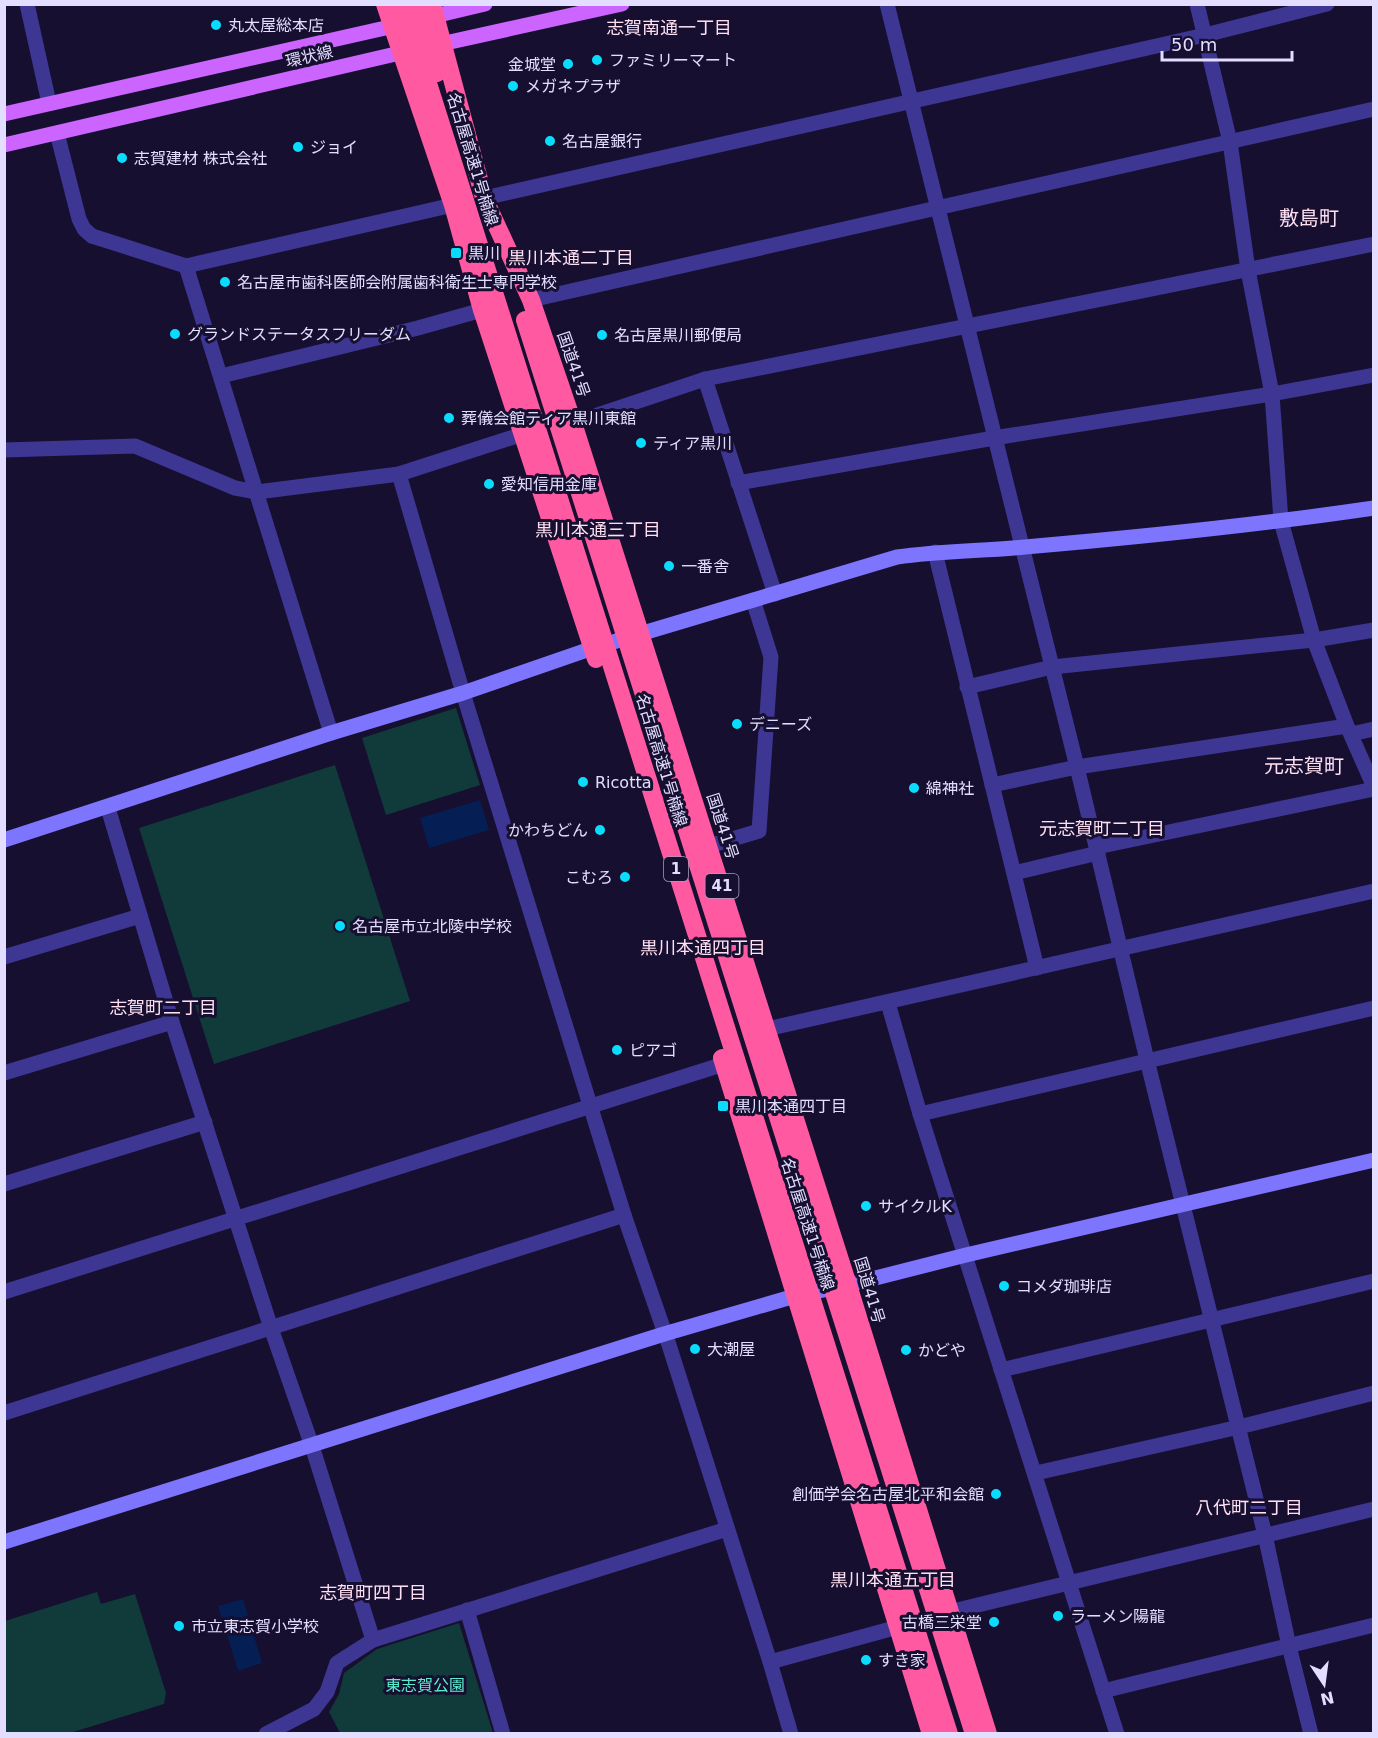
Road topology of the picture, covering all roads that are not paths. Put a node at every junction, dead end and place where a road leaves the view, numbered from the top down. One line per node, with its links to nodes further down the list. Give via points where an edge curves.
1 (27, 4): 17 (street)
2 (385, 4): 11 (highway)
3 (403, 4): 15 (highway, 名古屋高速1号楠線 / 1)
4 (419, 4): 15 (highway, via 437,75)
5 (485, 4): 10 (main road, 環状線)
6 (622, 4): 13 (main road, 環状線)
7 (887, 4): 16 (street)
8 (1197, 4): 12 (street)
9 (1327, 4): 12 (street)
10 (432, 7): 11 (main road, 環状線); 13 (highway, 国道41号 / 41); 119 (highway, 名古屋高速1号楠線 / 1, via 448,78)
11 (392, 27): 14 (highway); 17 (main road, 環状線)
12 (1205, 35): 16 (street); 21 (street)
13 (444, 43): 14 (main road, 環状線); 23 (highway, 国道41号 / 41)
14 (400, 53): 20 (main road, 環状線); 24 (highway)
15 (433, 99): 118 (highway, 名古屋高速1号楠線 / 1)
16 (911, 102): 23 (street); 25 (street)
17 (49, 103): 19 (main road, 環状線)
18 (1374, 109): 21 (street)
19 (4, 114)
20 (57, 133): 22 (main road, 環状線); 27 (street, via 84,229 92,236)
21 (1230, 142): 25 (street); 28 (street)
22 (4, 145)
23 (484, 198): 29 (highway, 国道41号 / 41)
24 (453, 205): 27 (street); 30 (highway)
25 (938, 207): 29 (street); 31 (street)
26 (1374, 244): 28 (street)
27 (186, 266): 33 (street)
28 (1248, 270): 31 (street); 35 (street)
29 (531, 300): 36 (highway, 国道41号 / 41)
30 (482, 310): 33 (street); 37 (highway)
31 (969, 326): 34 (street); 38 (street)
32 (1374, 375): 35 (street)
33 (221, 376): 42 (street)
34 (705, 380): 36 (street); 41 (street)
35 (1272, 394): 38 (street); 44 (street)
36 (573, 423): 50 (highway, 国道41号 / 41)
37 (523, 434): 40 (street); 52 (highway)
38 (994, 438): 41 (street); 45 (street)
39 (4, 450): 42 (street, via 135,446 235,488)
40 (399, 474): 42 (street); 55 (street)
41 (738, 483): 47 (street)
42 (257, 492): 58 (street)
43 (1374, 508): 44 (street)
44 (1281, 521): 45 (street); 51 (street)
45 (1022, 548): 46 (street); 53 (street)
46 (935, 552): 47 (street, via 897,557); 54 (street)
47 (775, 594): 48 (street)
48 (753, 600): 50 (street); 64 (street, via 771,657 759,831)
49 (1374, 630): 51 (street)
50 (641, 633): 52 (street); 64 (highway, 国道41号 / 41)
51 (1314, 640): 53 (street); 57 (street)
52 (593, 648): 55 (street); 77 (highway)
53 (1052, 668): 54 (street); 59 (street)
54 (967, 687): 60 (street)
55 (463, 693): 58 (street); 79 (street)
56 (1374, 729): 57 (street)
57 (1349, 730): 59 (street); 61 (street)
58 (331, 733): 62 (street)
59 (1077, 767): 60 (street); 65 (street)
60 (992, 785): 66 (street)
61 (1374, 788): 65 (street)
62 (108, 808): 63 (street); 68 (street)
63 (4, 840)
64 (709, 846): 75 (highway, 国道41号 / 41)
65 (1098, 850): 66 (street); 69 (street)
66 (1014, 873): 71 (street)
67 (1374, 891): 69 (street)
68 (140, 916): 70 (street); 74 (street)
69 (1122, 950): 71 (street); 76 (street)
70 (4, 957)
71 (1037, 968): 72 (street)
72 (888, 1002): 75 (street); 80 (street)
73 (1374, 1008): 76 (street)
74 (172, 1022): 78 (street); 81 (street)
75 (767, 1029): 89 (highway, 国道41号 / 41)
76 (1147, 1060): 80 (street); 84 (street)
77 (724, 1064): 79 (street); 91 (highway)
78 (4, 1074)
79 (590, 1106): 85 (street); 86 (street)
80 (920, 1114): 87 (street)
81 (205, 1122): 83 (street); 86 (street)
82 (1374, 1160): 84 (street)
83 (4, 1184)
84 (1183, 1204): 87 (street); 92 (street)
85 (624, 1215): 93 (street); 94 (street)
86 (236, 1217): 90 (street); 93 (street)
87 (966, 1255): 89 (street); 95 (street)
88 (1374, 1281): 92 (street)
89 (848, 1285): 91 (street); 107 (highway, 国道41号 / 41)
90 (4, 1292)
91 (795, 1296): 94 (street); 109 (highway)
92 (1213, 1320): 95 (street); 98 (street)
93 (271, 1328): 97 (street); 99 (street)
94 (664, 1334): 99 (street); 102 (street)
95 (1001, 1370): 100 (street)
96 (1374, 1393): 98 (street)
97 (4, 1413)
98 (1239, 1427): 100 (street); 103 (street)
99 (312, 1446): 104 (street); 110 (street)
100 (1036, 1473): 105 (street)
101 (1374, 1509): 103 (street)
102 (727, 1529): 106 (street); 112 (street)
103 (1265, 1535): 105 (street); 111 (street)
104 (4, 1542)
105 (1069, 1582): 107 (street); 113 (street)
106 (466, 1610): 110 (street); 115 (street)
107 (949, 1612): 120 (highway, 国道41号 / 41)
108 (1374, 1625): 111 (street)
109 (898, 1627): 112 (street); 117 (highway)
110 (373, 1640): 114 (street, via 337,1663 327,1692 314,1709)
111 (1289, 1646): 113 (street); 122 (street)
112 (770, 1662): 116 (street)
113 (1103, 1691): 121 (street)
114 (266, 1734)
115 (503, 1734)
116 (791, 1734)
117 (931, 1734)
118 (949, 1734)
119 (974, 1734)
120 (988, 1734)
121 (1117, 1734)
122 (1311, 1734)

